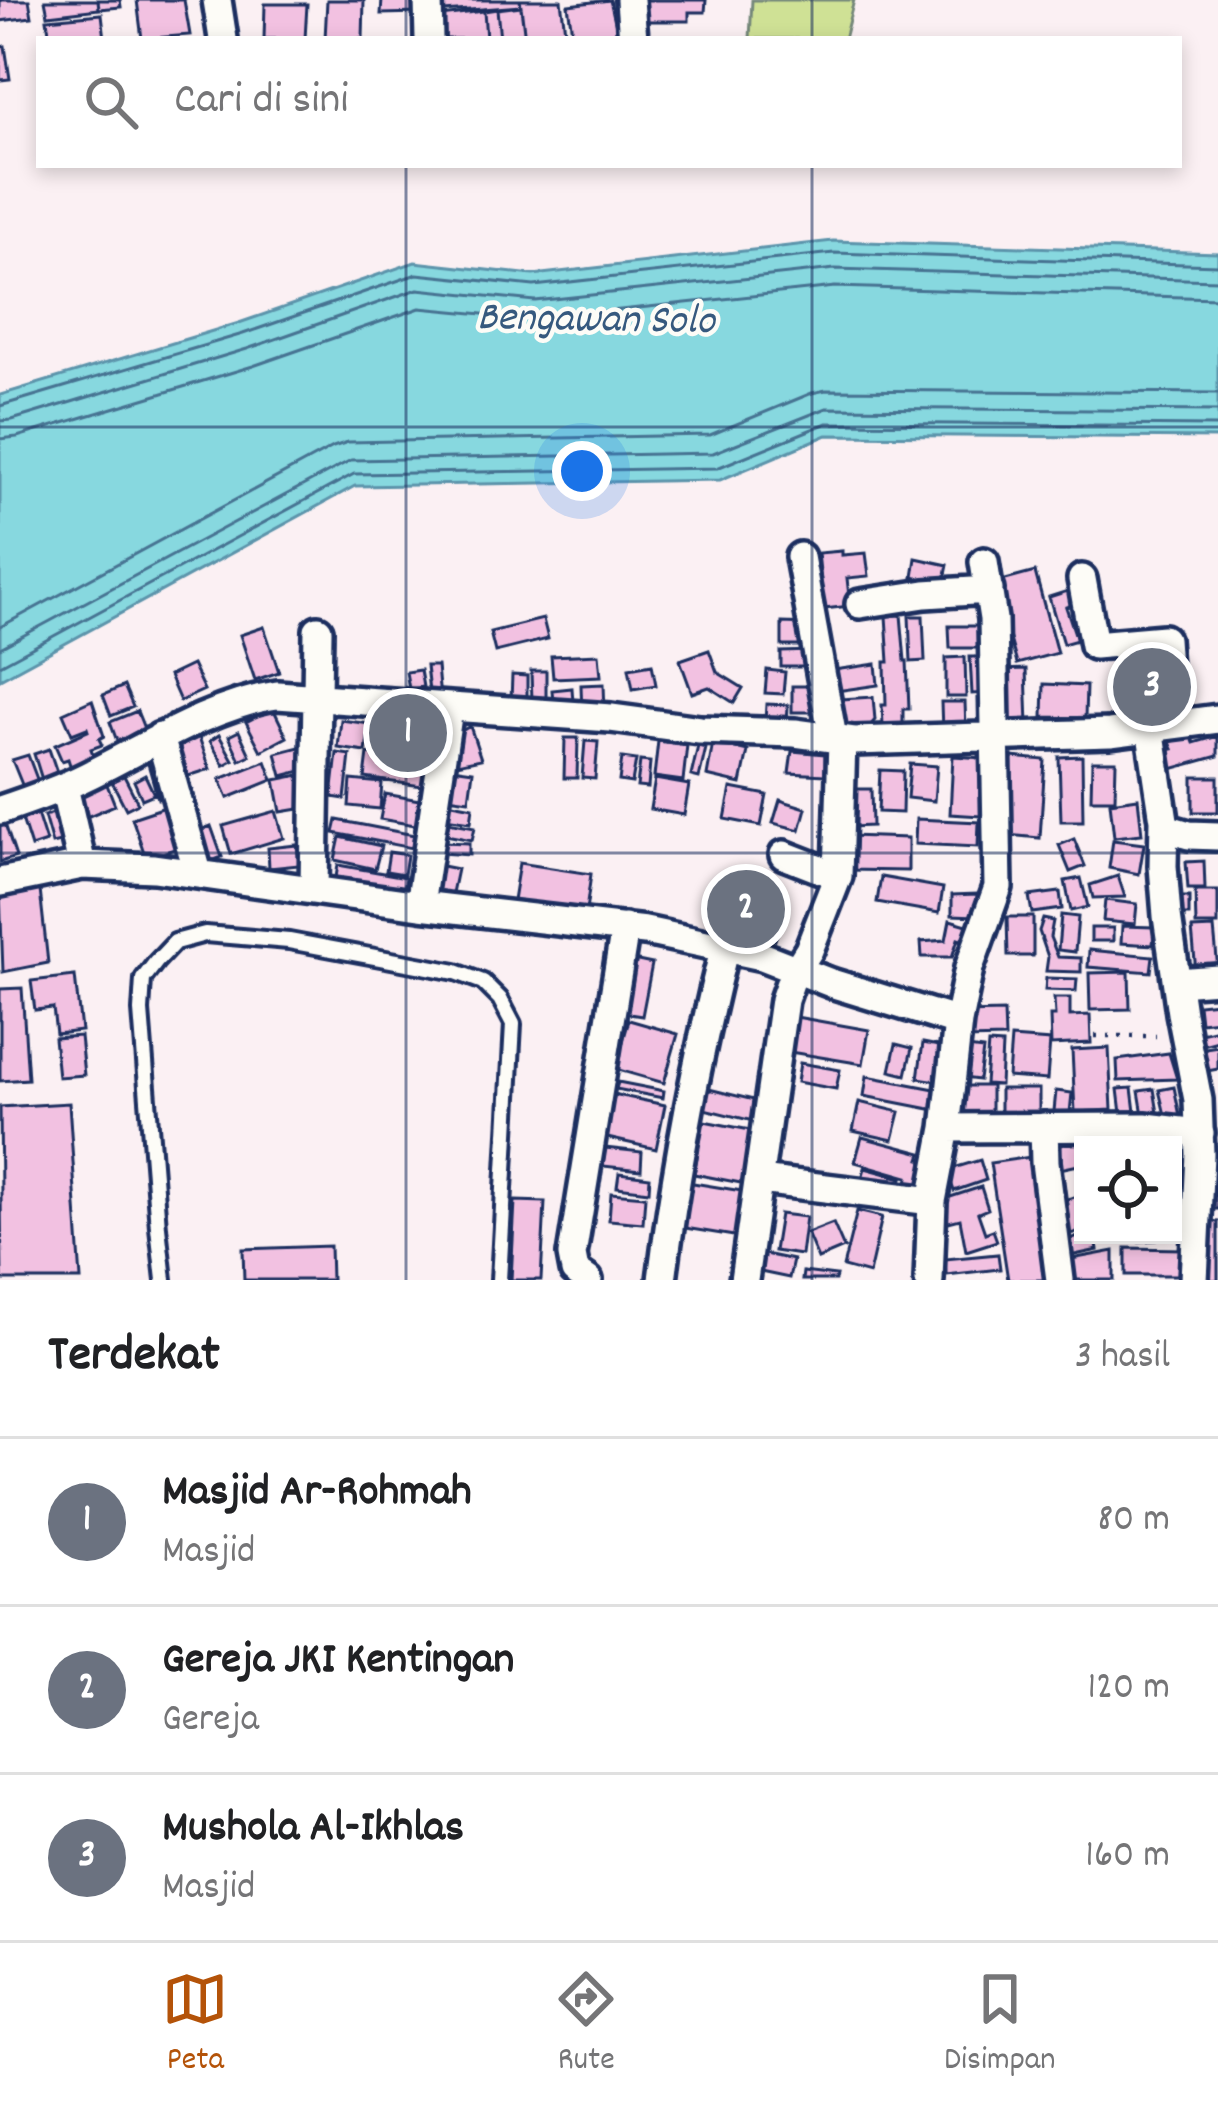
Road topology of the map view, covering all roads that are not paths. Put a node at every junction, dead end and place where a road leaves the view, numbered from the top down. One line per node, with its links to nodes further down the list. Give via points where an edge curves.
1 (217, 0): 4 (street)
2 (428, 0): 5 (street)
3 (630, 0): 6 (street)
4 (223, 36)
5 (429, 36)
6 (633, 36)
7 (800, 557): 9 (street)
8 (1082, 579): 14 (street, via 1094,645 1163,639)
9 (813, 617): 16 (street, via 987,576); 17 (street)
10 (319, 630): 11 (street)
11 (319, 698): 12 (street); 15 (street, via 266,697); 27 (street)
12 (449, 709): 17 (street); 28 (street)
13 (1218, 719): 14 (street)
14 (1160, 725): 16 (street); 20 (street)
15 (160, 737): 18 (street); 24 (street)
16 (993, 737): 17 (street); 34 (street, via 998,887)
17 (838, 739): 25 (street)
18 (64, 787): 19 (street); 23 (street)
19 (0, 810)
20 (1165, 828): 21 (street); 33 (street)
21 (1218, 836)
22 (784, 855): 25 (street)
23 (82, 866): 24 (street); 26 (street)
24 (199, 873): 27 (street)
25 (838, 876): 31 (street)
26 (0, 882)
27 (314, 889): 28 (street)
28 (420, 905): 29 (street)
29 (626, 928): 30 (street); 42 (street, via 572,1255 575,1271)
30 (725, 946): 31 (street); 43 (street, via 697,1060)
31 (796, 971): 34 (street); 38 (street, via 784,1000)
32 (1218, 979): 33 (street)
33 (1177, 982): 37 (street)
34 (958, 1022): 36 (street)
35 (1044, 1127): 36 (street); 37 (street, via 1145,1127); 46 (street)
36 (946, 1128): 39 (street)
37 (1206, 1147): 47 (street)
38 (760, 1180): 39 (street); 44 (street)
39 (932, 1201): 45 (street)
40 (164, 1280): 41 (lane, via 143,980 175,942 205,934 455,972 500,999 513,1024)
41 (499, 1280)
42 (588, 1280)
43 (662, 1280)
44 (744, 1280)
45 (929, 1280)
46 (1060, 1280)
47 (1194, 1280)

